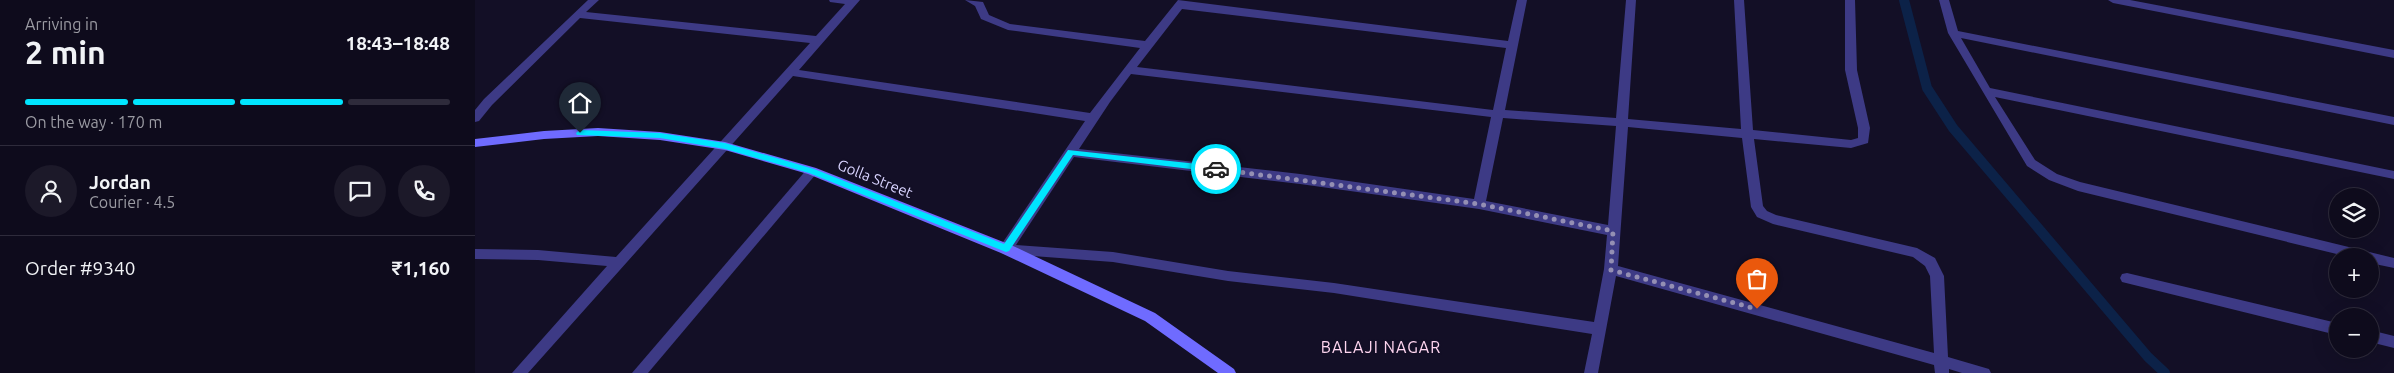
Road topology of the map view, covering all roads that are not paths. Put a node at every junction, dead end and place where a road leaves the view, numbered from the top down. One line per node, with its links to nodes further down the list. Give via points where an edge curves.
1 (594, 0): 12 (street)
2 (834, 0): 10 (street)
3 (970, 0): 15 (street, via 979,4 985,17 1008,27)
4 (1522, 0): 16 (street)
5 (1631, 0): 25 (street)
6 (1739, 0): 26 (street)
7 (1850, 0): 26 (street, via 1851,70 1864,140 1851,144)
8 (1944, 0): 13 (street)
9 (2113, 0): 17 (street)
10 (854, 1): 14 (street)
11 (1181, 2): 15 (street); 16 (street)
12 (577, 14): 14 (street); 22 (street)
13 (1953, 33): 20 (street); 24 (street)
14 (817, 40): 19 (street)
15 (1149, 44): 18 (street)
16 (1512, 45): 21 (street)
17 (2393, 57)
18 (1129, 70): 21 (street); 23 (street)
19 (789, 72): 23 (street); 28 (street)
20 (1986, 91): 31 (street); 35 (street, via 2031,163 2053,177 2078,186)
21 (1497, 114): 25 (street); 32 (street)
22 (475, 118)
23 (1094, 118): 29 (street)
24 (2394, 121)
25 (1622, 122): 26 (street); 33 (street)
26 (1747, 134): 46 (street, via 1754,191 1762,214 1917,253 1931,262 1937,276)
27 (475, 143): 28 (street, Golla Street, via 598,132 660,136)
28 (725, 146): 30 (street, Golla Street); 38 (street)
29 (1071, 152): 32 (street); 34 (street)
30 (811, 171): 34 (street, Golla Street); 48 (street)
31 (2394, 175)
32 (1479, 204): 33 (street)
33 (1613, 231): 40 (street)
34 (1006, 248): 43 (street, via 1113,257); 49 (street, Golla Street, via 1150,316)
35 (2332, 248)
36 (475, 254): 38 (street, via 538,254)
37 (2379, 260): 39 (street)
38 (619, 262): 47 (street)
39 (2394, 264)
40 (1611, 270): 43 (street); 46 (street)
41 (2127, 278): 42 (street)
42 (2329, 326)
43 (1599, 329): 50 (street)
44 (2379, 338): 45 (street)
45 (2394, 342)
46 (1942, 367): 51 (street)
47 (519, 373)
48 (639, 373)
49 (1229, 373)
50 (1591, 373)
51 (1984, 373)

